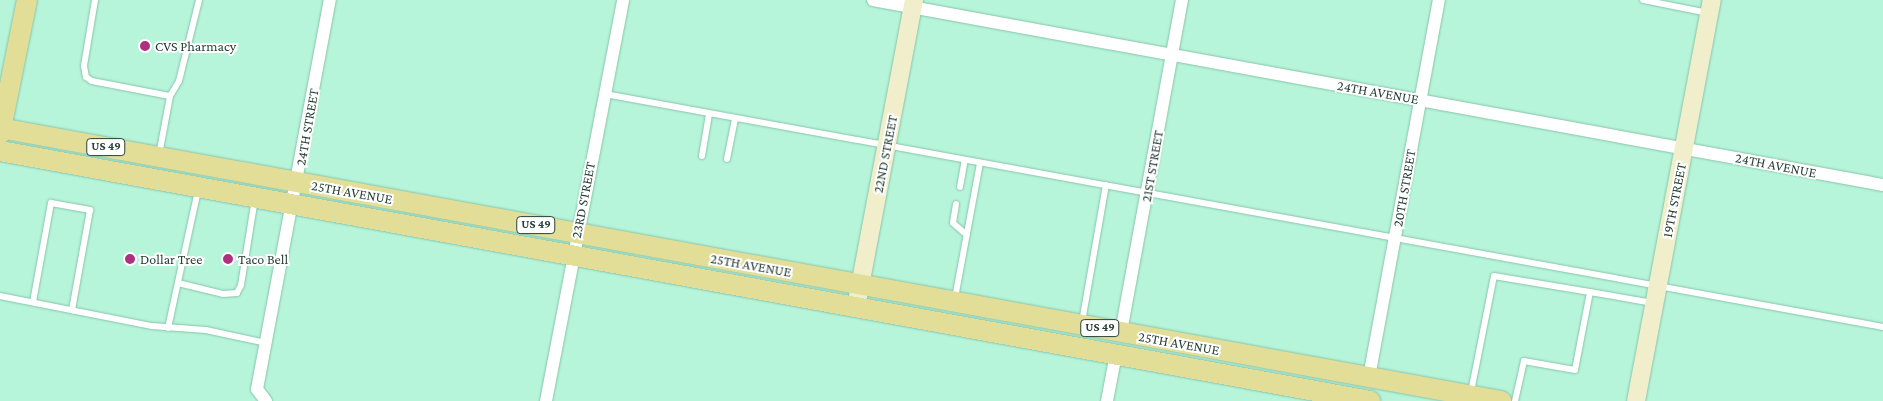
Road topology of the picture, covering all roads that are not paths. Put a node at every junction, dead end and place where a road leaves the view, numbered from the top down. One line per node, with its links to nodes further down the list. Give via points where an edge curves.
1 (27, 0): 18 (main road)
2 (95, 0): 14 (lane, via 84,66 86,77 92,81)
3 (199, 0): 14 (lane, via 179,81)
4 (330, 0): 27 (street, 24TH STREET)
5 (623, 0): 13 (street, 23RD STREET)
6 (873, 0): 10 (street, 24TH AVENUE)
7 (1182, 0): 12 (street, 21ST STREET)
8 (1438, 0): 15 (street, 20TH STREET)
9 (1644, 0): 11 (lane)
10 (913, 4): 12 (street, 24TH AVENUE); 19 (street, 22ND STREET)
11 (1711, 6): 20 (street, 19TH STREET)
12 (1172, 56): 15 (street, 24TH AVENUE); 32 (street, 21ST STREET)
13 (605, 94): 16 (lane); 36 (street, 23RD STREET)
14 (170, 96): 22 (lane)
15 (1420, 99): 20 (street, 24TH AVENUE); 38 (street, 20TH STREET)
16 (710, 114): 17 (lane); 23 (lane)
17 (735, 119): 19 (lane); 24 (lane)
18 (0, 130): 22 (main road, 25TH AVENUE / US 49)
19 (886, 145): 25 (lane); 41 (street, 22ND STREET)
20 (1684, 148): 28 (street, 24TH AVENUE); 43 (street, 19TH STREET)
21 (0, 152): 30 (main road, 25TH AVENUE / US 49)
22 (158, 156): 27 (main road, 25TH AVENUE / US 49)
23 (702, 156)
24 (727, 159)
25 (965, 160): 26 (lane); 31 (lane)
26 (980, 163): 29 (lane); 37 (lane)
27 (297, 182): 35 (street, 24TH STREET); 36 (main road, 25TH AVENUE / US 49)
28 (1883, 185)
29 (1106, 186): 32 (lane); 49 (lane)
30 (198, 187): 33 (main road, 25TH AVENUE / US 49); 40 (lane)
31 (960, 187)
32 (1147, 193): 38 (lane); 52 (street, 21ST STREET)
33 (256, 198): 35 (main road, 25TH AVENUE / US 49); 40 (lane, via 237,293)
34 (956, 204): 37 (lane, via 953,223)
35 (293, 205): 39 (main road, 25TH AVENUE / US 49); 53 (street, 24TH STREET)
36 (577, 233): 39 (street, 23RD STREET); 41 (main road, 25TH AVENUE / US 49)
37 (967, 235): 46 (lane)
38 (1395, 239): 43 (lane); 55 (street, 20TH STREET)
39 (573, 256): 47 (main road, 25TH AVENUE / US 49); 58 (street, 23RD STREET)
40 (178, 283): 51 (lane)
41 (860, 284): 46 (main road, 25TH AVENUE / US 49); 47 (street, 22ND STREET)
42 (1590, 292): 43 (lane); 56 (lane, via 1494,276); 62 (lane, via 1574,370 1524,361)
43 (1656, 295): 50 (lane); 63 (street, 19TH STREET)
44 (0, 296): 45 (lane)
45 (33, 302): 48 (lane); 48 (lane, via 51,203 90,210)
46 (954, 302): 49 (main road, 25TH AVENUE / US 49)
47 (856, 307): 54 (main road, 25TH AVENUE / US 49)
48 (72, 310): 51 (lane)
49 (1082, 325): 52 (main road, 25TH AVENUE / US 49)
50 (1883, 327)
51 (168, 328): 53 (lane, via 206,330)
52 (1121, 332): 55 (main road, 25TH AVENUE / US 49)
53 (266, 343): 57 (street, 24TH STREET, via 257,389)
54 (1116, 354): 59 (street); 60 (main road, 25TH AVENUE / US 49)
55 (1369, 377): 56 (main road, 25TH AVENUE / US 49)
56 (1470, 395): 61 (main road, 25TH AVENUE / US 49)
57 (265, 401)
58 (546, 401)
59 (1107, 401)
60 (1367, 401)
61 (1501, 401)
62 (1515, 401)
63 (1636, 401)

